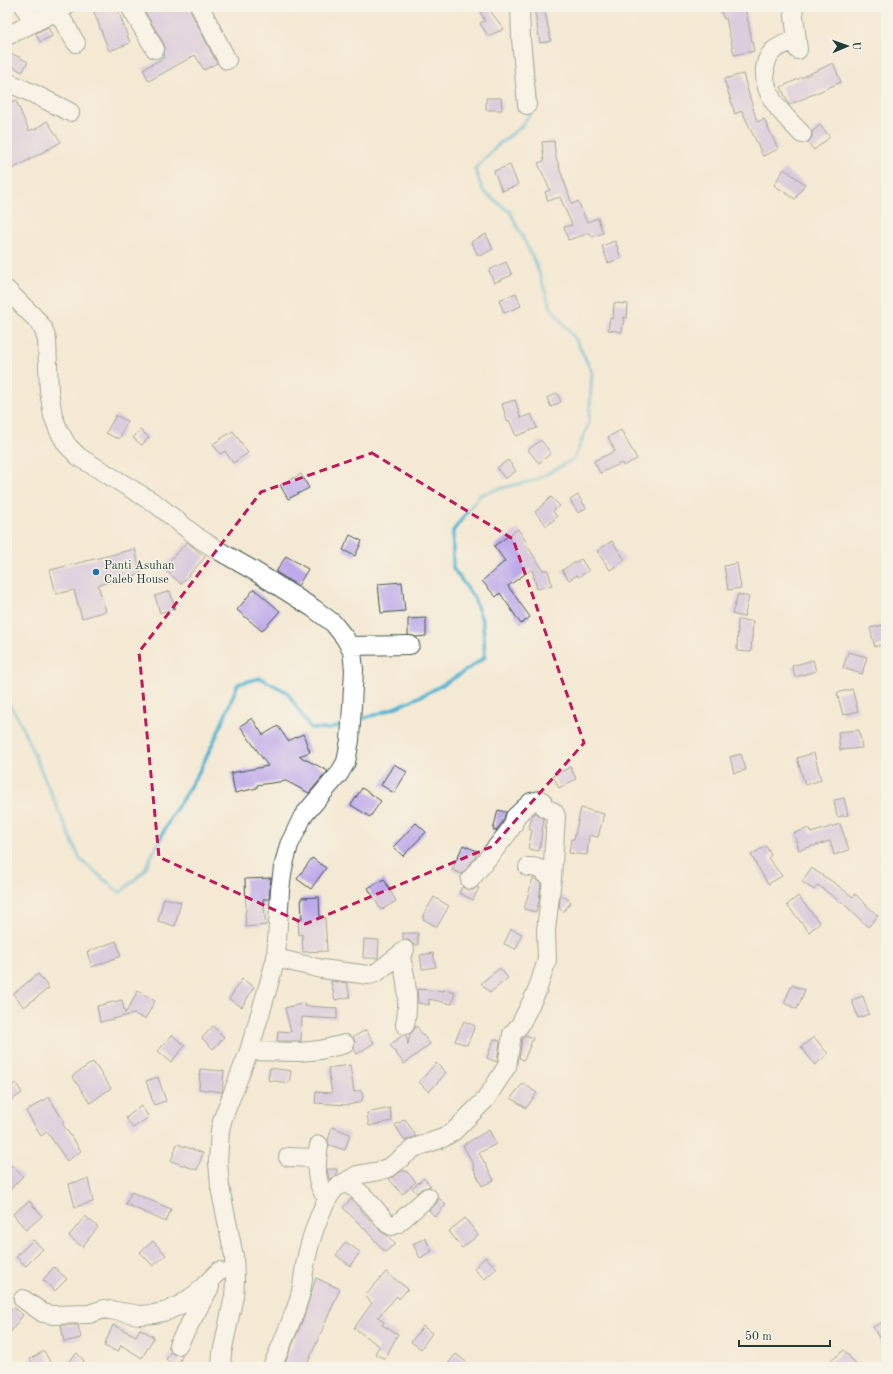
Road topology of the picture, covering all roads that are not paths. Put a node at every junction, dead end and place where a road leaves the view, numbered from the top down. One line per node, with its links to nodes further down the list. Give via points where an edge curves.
1 (130, 7): 9 (street)
2 (200, 7): 10 (street)
3 (793, 7): 14 (street, via 797,44 773,51 768,58 765,78 766,87 774,103)
4 (61, 9): 6 (street); 8 (street)
5 (520, 10): 12 (street)
6 (28, 15): 7 (street)
7 (7, 36)
8 (76, 43)
9 (155, 49)
10 (227, 60)
11 (7, 82): 13 (street)
12 (527, 106)
13 (70, 112)
14 (802, 134)
15 (7, 290): 17 (street, via 43,328 47,340 53,416 67,445 78,457 156,504 200,539 313,608 333,624)
16 (410, 645): 17 (street)
17 (349, 646): 21 (street, via 354,670 350,740 346,762 303,816 289,845 280,890)
18 (528, 867): 19 (street, via 540,868)
19 (552, 879): 20 (street, via 556,816 554,812 545,808 540,800 532,802 515,817 508,834); 26 (street, via 546,930 547,960 537,991 520,1025 512,1034 507,1066 486,1099 454,1131 443,1138 414,1148 390,1168 357,1175)
20 (470, 880)
21 (276, 958): 22 (street, via 322,969 369,975 376,973 403,952 408,993); 24 (street)
22 (405, 1025)
23 (344, 1044): 24 (street, via 300,1052)
24 (249, 1051): 29 (street, via 223,1118 219,1140 220,1187)
25 (288, 1157): 28 (street, via 318,1152 317,1181)
26 (342, 1184): 27 (street, via 351,1186 362,1195 392,1226); 28 (street)
27 (428, 1197)
28 (327, 1198): 34 (street, via 312,1236 298,1303)
29 (234, 1256): 30 (street); 33 (street, via 234,1296)
30 (219, 1271): 31 (street, via 180,1306 154,1314 140,1315 104,1309 89,1314 53,1315 43,1313); 32 (street)
31 (23, 1300)
32 (178, 1345)
33 (221, 1367)
34 (272, 1367)

